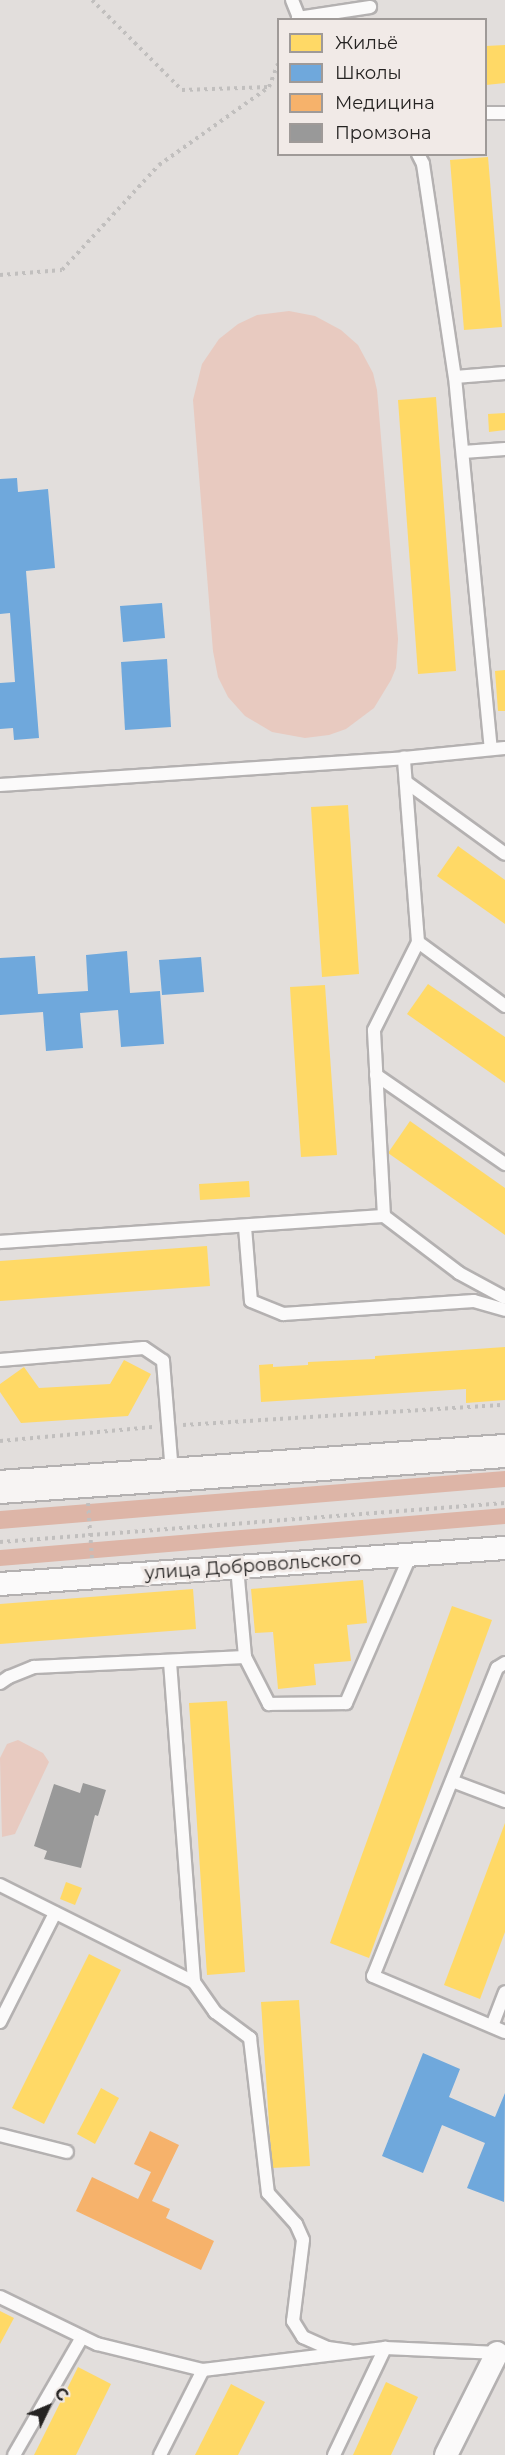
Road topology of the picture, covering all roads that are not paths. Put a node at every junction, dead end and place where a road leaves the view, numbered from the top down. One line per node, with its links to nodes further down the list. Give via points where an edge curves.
1 (292, 0): 3 (lane)
2 (370, 3): 4 (lane); 5 (lane)
3 (299, 18)
4 (303, 18)
5 (374, 18)
6 (487, 113): 7 (lane)
7 (505, 113)
8 (419, 156): 10 (lane)
9 (505, 373): 10 (lane)
10 (455, 377): 12 (lane)
11 (505, 449): 12 (lane)
12 (463, 452): 13 (lane)
13 (490, 748): 14 (lane); 15 (lane)
14 (505, 748)
15 (404, 758): 16 (lane); 17 (lane)
16 (406, 782): 18 (lane); 19 (lane)
17 (0, 785)
18 (505, 854)
19 (418, 942): 20 (lane); 21 (lane, via 374,1030)
20 (505, 1006)
21 (376, 1075): 22 (lane); 23 (lane)
22 (505, 1164)
23 (384, 1216): 24 (lane); 26 (lane, via 459,1273)
24 (245, 1227): 25 (lane); 27 (lane, via 251,1301 283,1314 474,1301)
25 (0, 1242)
26 (505, 1298)
27 (505, 1310)
28 (0, 1360): 30 (lane, via 144,1348 163,1361)
29 (505, 1451): 30 (main road)
30 (172, 1475): 31 (main road)
31 (0, 1487)
32 (505, 1548): 33 (street, улица Добровольского)
33 (411, 1554): 34 (street, улица Добровольского); 36 (lane, via 346,1703 269,1704)
34 (237, 1567): 35 (street, улица Добровольского); 36 (lane)
35 (0, 1584)
36 (245, 1657): 37 (lane)
37 (170, 1662): 39 (lane, via 34,1668); 44 (lane)
38 (505, 1663): 40 (lane, via 497,1668)
39 (0, 1683)
40 (452, 1781): 41 (lane); 47 (lane, via 373,1976)
41 (505, 1801)
42 (0, 1885): 43 (lane)
43 (55, 1913): 44 (lane); 46 (lane)
44 (194, 1982): 54 (lane, via 215,2012 250,2038 268,2193 296,2224 303,2240 292,2321 303,2337 328,2348)
45 (505, 1992): 47 (lane)
46 (0, 2022)
47 (492, 2026): 48 (lane)
48 (505, 2032)
49 (0, 2135): 50 (lane)
50 (67, 2152)
51 (0, 2297): 52 (lane)
52 (82, 2337): 56 (lane); 57 (lane)
53 (385, 2348): 54 (lane); 55 (lane); 59 (lane)
54 (350, 2351): 56 (lane)
55 (501, 2352): 60 (street)
56 (203, 2370): 58 (lane)
57 (15, 2455)
58 (160, 2455)
59 (334, 2455)
60 (446, 2455)

